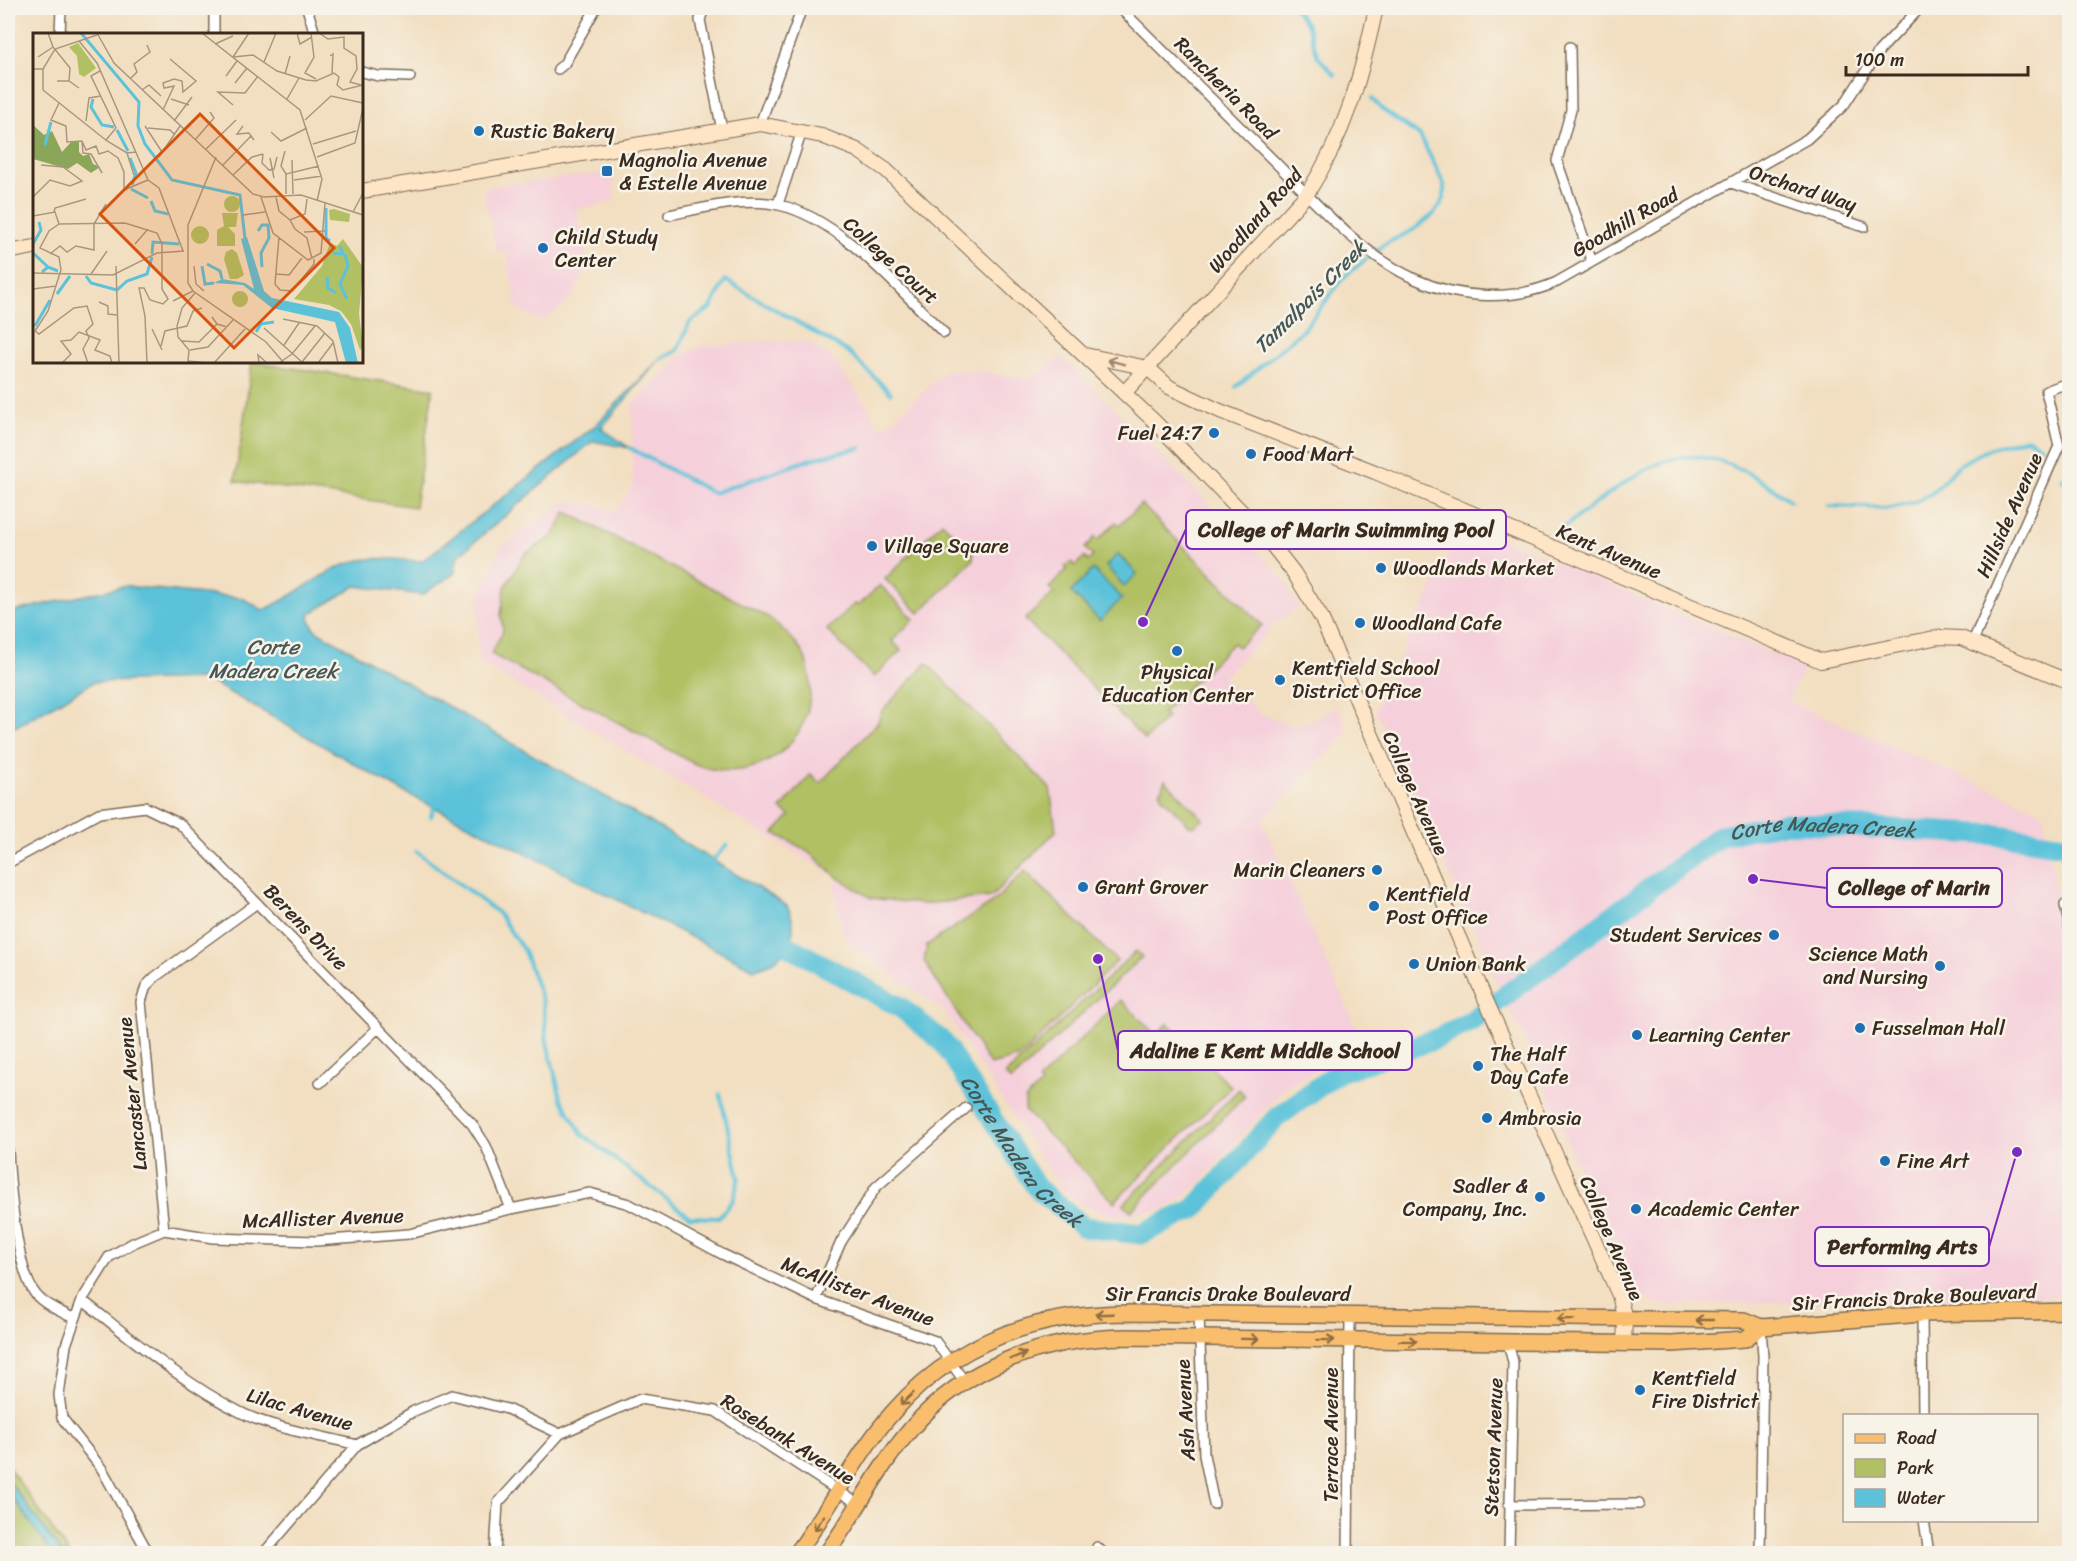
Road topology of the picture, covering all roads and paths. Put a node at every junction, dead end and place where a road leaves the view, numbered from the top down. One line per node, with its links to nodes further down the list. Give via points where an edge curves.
1 (62, 8): 10 (street)
2 (214, 8): 11 (street)
3 (307, 8): 12 (street)
4 (596, 8): 14 (street)
5 (704, 8): 18 (street, via 700,20)
6 (802, 8): 17 (street)
7 (1120, 8): 22 (street, Rancheria Road)
8 (1376, 8): 22 (main road, Woodland Road, via 1352,106 1335,147)
9 (1920, 8): 20 (street, Goodhill Road, via 1879,51 1844,105 1816,132)
10 (60, 33)
11 (214, 33)
12 (315, 33)
13 (1570, 47): 28 (street, via 1571,110 1557,161)
14 (558, 69)
15 (363, 72): 16 (street)
16 (410, 77)
17 (760, 124): 18 (main road, College Avenue); 19 (main road, College Avenue)
18 (722, 130): 21 (main road, College Avenue)
19 (802, 131): 23 (street); 30 (main road, College Avenue, via 857,150 886,170)
20 (1731, 183): 25 (street, Orchard Way); 28 (street, Goodhill Road)
21 (363, 191)
22 (1307, 194): 28 (street, Goodhill Road, via 1378,257 1433,286 1487,296 1522,294 1539,290); 31 (main road, Woodland Road)
23 (778, 204): 24 (street, College Court, via 730,204); 29 (street, College Court, via 817,219 839,233)
24 (669, 215)
25 (1864, 227)
26 (33, 247): 27 (main road)
27 (8, 252)
28 (1592, 262)
29 (944, 333)
30 (1084, 354): 31 (main road, one-way to 30); 33 (main road, College Avenue)
31 (1148, 368): 33 (main road, Woodland Road); 34 (main road, Kent Avenue, via 1169,387 1220,411 1375,472 1821,661 1939,637)
32 (2070, 382): 34 (street, Hillside Avenue, via 2046,391 2059,446)
33 (1124, 393): 53 (main road, College Avenue, via 1266,537 1314,604 1619,1295)
34 (1973, 642): 35 (main road, Kent Avenue)
35 (2070, 682)
36 (8, 863): 37 (street, Berens Drive, via 99,813 145,807 180,824)
37 (257, 903): 40 (street, Berens Drive); 45 (street, Lancaster Avenue, via 155,977 146,986 141,1002)
38 (2065, 905): 39 (street)
39 (2070, 929)
40 (378, 1028): 41 (street); 44 (street, Berens Drive, via 472,1124 486,1146)
41 (320, 1083)
42 (966, 1108): 46 (street, via 876,1187 841,1242)
43 (8, 1151): 52 (street, via 11,1196 27,1280 38,1298)
44 (511, 1209): 45 (street, McAllister Avenue, via 409,1234 316,1241 213,1238); 46 (street, McAllister Avenue, via 590,1193 629,1204)
45 (164, 1230): 47 (street, via 133,1242 110,1257)
46 (816, 1299): 60 (street, McAllister Avenue, via 927,1337 940,1345)
47 (82, 1300): 52 (street); 64 (street, Lilac Avenue, via 182,1377 240,1412)
48 (2069, 1311): 50 (main road, Sir Francis Drake Boulevard); 59 (street)
49 (1199, 1314): 51 (main road, Sir Francis Drake Boulevard); 55 (street, Ash Avenue); 60 (main road, Sir Francis Drake Boulevard, one-way to 60, via 1103,1313 1041,1321 981,1344)
50 (1922, 1314): 54 (main road, Sir Francis Drake Boulevard); 62 (street)
51 (1350, 1316): 53 (main road, Sir Francis Drake Boulevard, one-way to 51); 56 (street, Terrace Avenue)
52 (73, 1318): 71 (street, via 59,1412 102,1469)
53 (1624, 1319): 54 (main road, Sir Francis Drake Boulevard, one-way to 53, via 1744,1320); 58 (main road, College Avenue)
54 (1761, 1327): 58 (main road, Sir Francis Drake Boulevard, via 1745,1339); 78 (street)
55 (1198, 1338): 56 (main road, Sir Francis Drake Boulevard, one-way to 56); 61 (main road, Sir Francis Drake Boulevard, one-way to 55, via 1047,1345 1103,1337); 66 (street, Ash Avenue, via 1203,1455)
56 (1349, 1340): 57 (main road, Sir Francis Drake Boulevard, one-way to 57); 76 (street, Terrace Avenue)
57 (1508, 1342): 58 (main road, Sir Francis Drake Boulevard); 69 (street, Stetson Avenue, via 1513,1362)
58 (1624, 1344)
59 (2070, 1358)
60 (952, 1361): 61 (street, McAllister Avenue); 65 (main road, Sir Francis Drake Boulevard, one-way to 65, via 894,1411)
61 (965, 1382): 68 (main road, Sir Francis Drake Boulevard, via 911,1428)
62 (1923, 1414)
63 (560, 1434): 64 (street, Lilac Avenue, via 507,1409 452,1395); 65 (street, Rosebank Avenue, via 640,1399 715,1411); 73 (street, Rosebank Avenue, via 498,1503)
64 (357, 1445): 72 (street)
65 (839, 1492): 68 (street, Rosebank Avenue); 74 (main road, Sir Francis Drake Boulevard, one-way to 74)
66 (1214, 1504)
67 (1639, 1504): 69 (street)
68 (860, 1505): 75 (main road, Sir Francis Drake Boulevard)
69 (1509, 1505): 77 (street, Stetson Avenue)
70 (1924, 1522): 79 (street)
71 (149, 1554)
72 (263, 1554)
73 (495, 1554)
74 (796, 1554)
75 (826, 1554)
76 (1348, 1554)
77 (1509, 1554)
78 (1760, 1554)
79 (1929, 1554)

